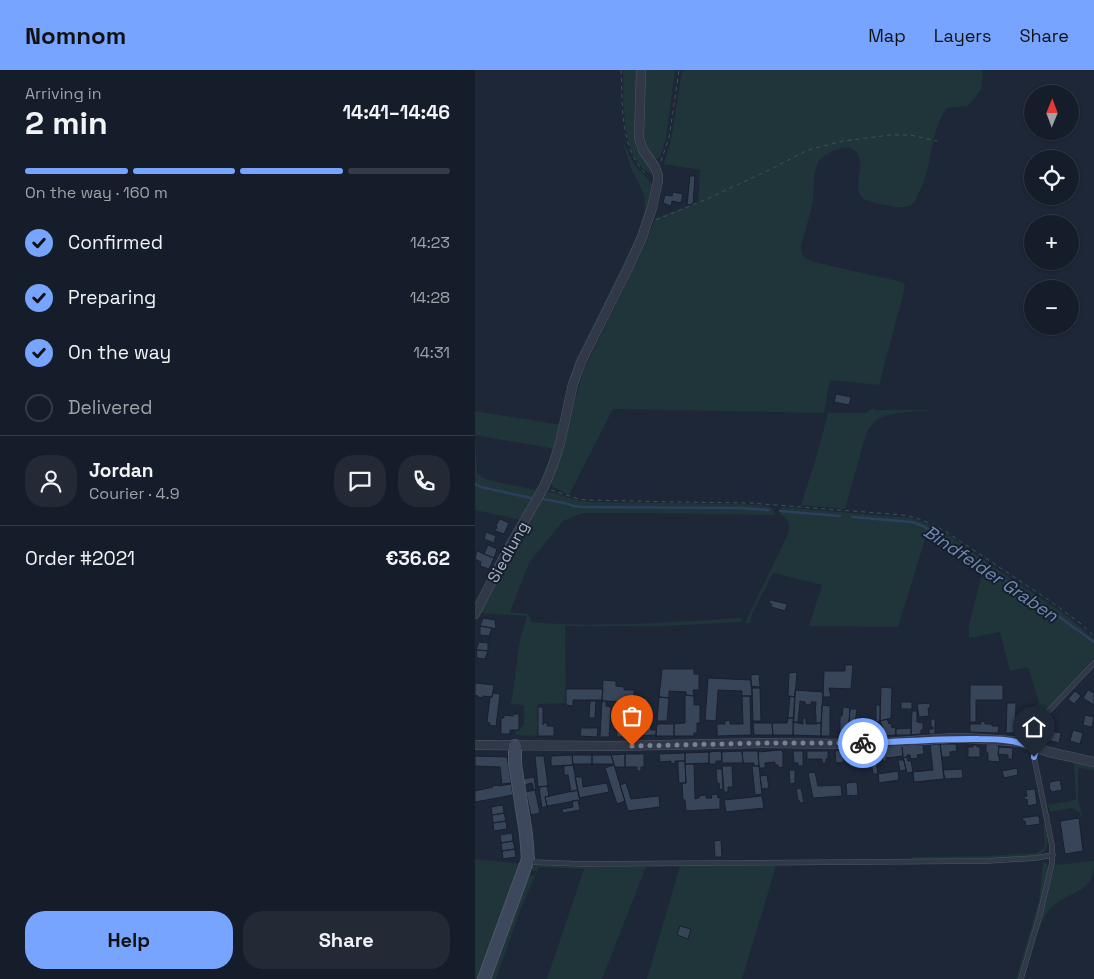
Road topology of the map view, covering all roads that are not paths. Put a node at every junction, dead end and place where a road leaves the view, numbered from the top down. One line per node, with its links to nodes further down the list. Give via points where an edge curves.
1 (641, 70): 2 (street, Siedlung, via 639,138 658,175 646,224 629,266 581,362 560,443 543,488)
2 (475, 614)
3 (1094, 663): 4 (lane)
4 (1021, 742): 6 (street, via 951,738 848,744); 7 (street)
5 (475, 745): 6 (street)
6 (515, 746): 10 (street)
7 (1036, 748): 8 (street); 9 (lane, via 1034,757)
8 (1094, 762)
9 (1053, 855): 10 (lane, via 987,861 593,864); 12 (lane)
10 (527, 860): 11 (street)
11 (484, 979)
12 (1021, 979)

